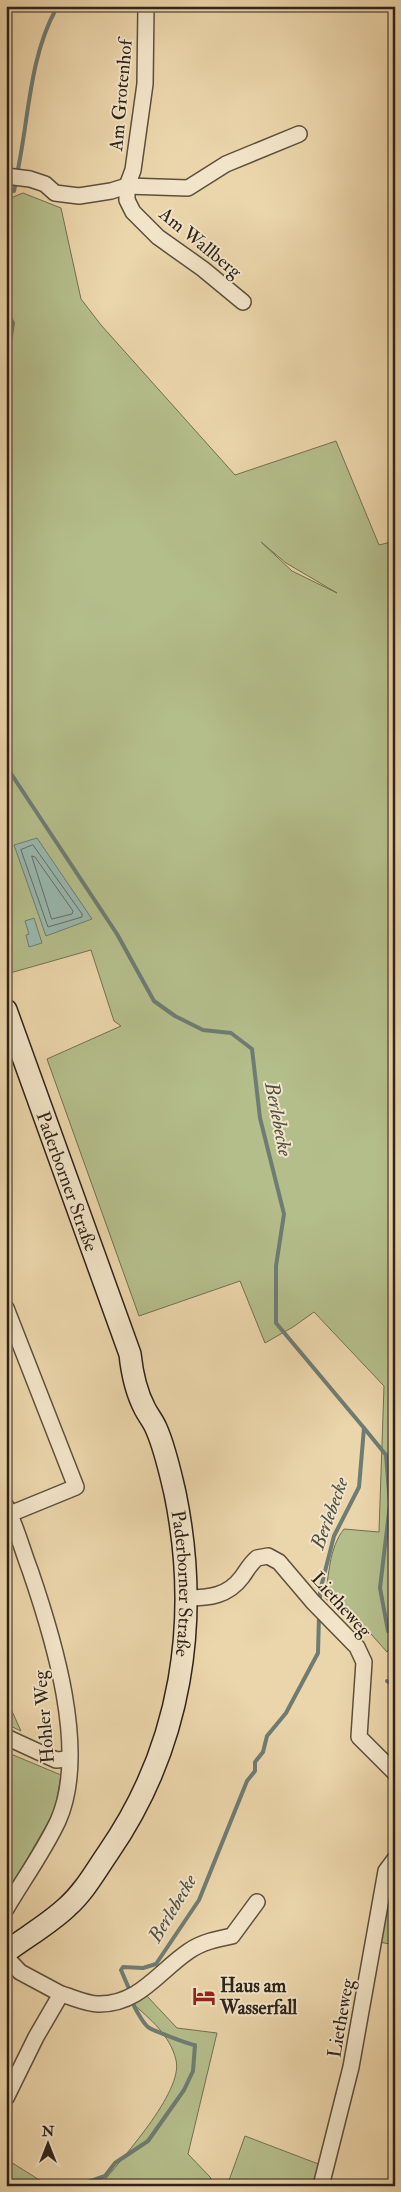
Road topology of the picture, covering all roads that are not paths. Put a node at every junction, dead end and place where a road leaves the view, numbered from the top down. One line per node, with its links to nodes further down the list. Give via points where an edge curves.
1 (146, 6): 4 (street, Am Grotenhof, via 142,115 134,170)
2 (299, 134): 4 (street, via 226,164 188,188)
3 (6, 176): 4 (street, via 30,179 45,184 55,193 79,196)
4 (127, 186): 5 (street, Am Wallberg, via 127,200 133,212 158,237)
5 (242, 302)
6 (6, 1010): 9 (main road, Paderborner Straße, via 130,1354 133,1380 164,1452 178,1510)
7 (6, 1308): 8 (street, Hohler Weg, via 76,1487)
8 (8, 1510): 11 (street, Hohler Weg, via 48,1621 63,1678)
9 (187, 1598): 12 (street, Lietheweg, via 222,1594 234,1586 257,1558 268,1556 279,1562 347,1634 364,1662 359,1737); 16 (main road, Paderborner Straße, via 179,1687 150,1781 130,1821 67,1908)
10 (6, 1737): 11 (street, via 56,1760)
11 (69, 1758): 15 (street, Hohler Weg, via 66,1790 58,1820)
12 (395, 1773)
13 (395, 1859): 20 (street, Lietheweg, via 386,1872 351,2067)
14 (257, 1902): 18 (street, via 232,1936 209,1941 189,1951 144,1990 125,1999 99,2004)
15 (6, 1909)
16 (6, 1952)
17 (6, 1957): 18 (street, via 20,1972)
18 (61, 1994): 19 (street)
19 (6, 2098)
20 (321, 2186)

